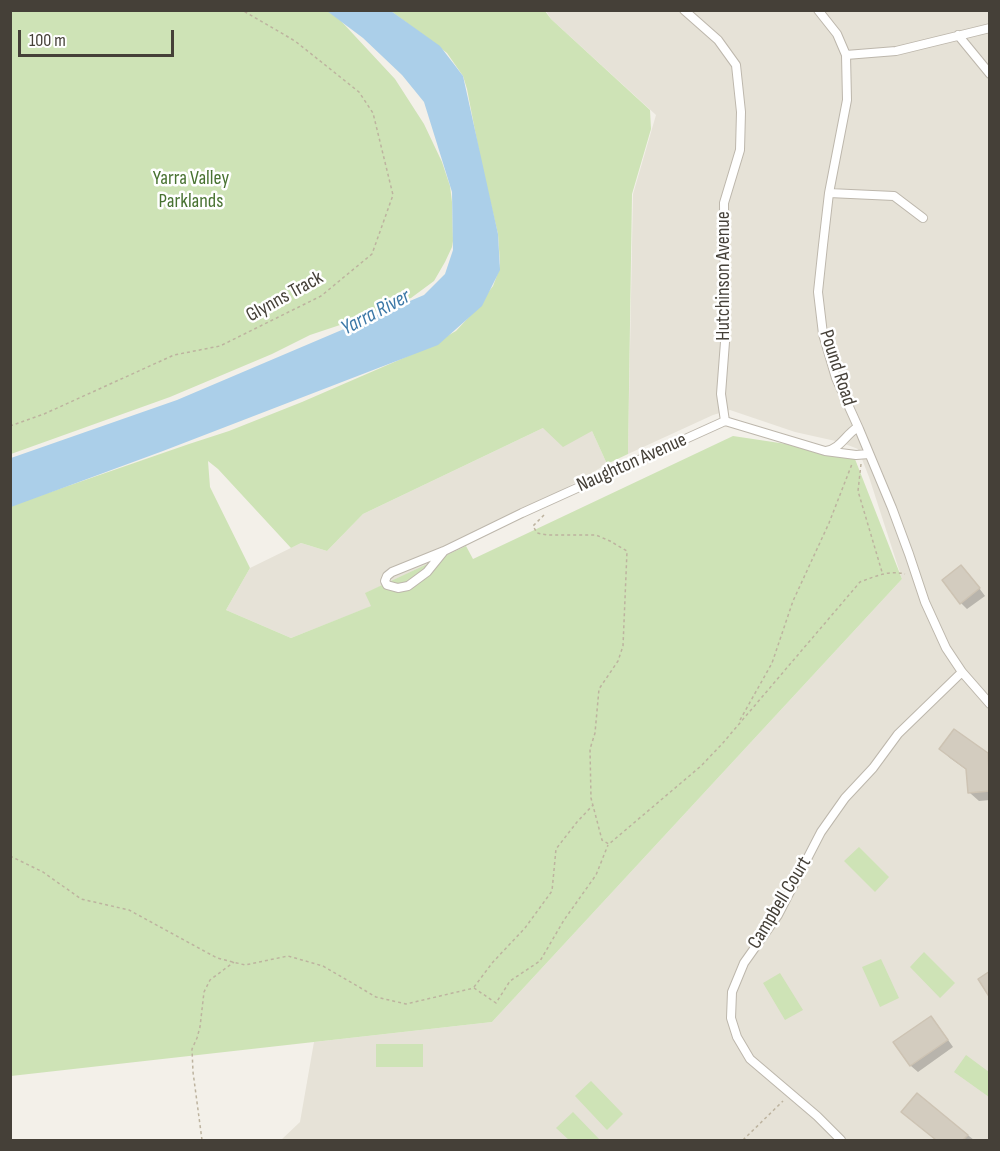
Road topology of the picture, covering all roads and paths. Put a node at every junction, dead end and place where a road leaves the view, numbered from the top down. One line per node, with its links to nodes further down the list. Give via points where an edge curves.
1 (242, 10): 11 (path, Glynns Track, via 296,41 359,92 372,112 393,195 372,254 321,296 220,346 174,355)
2 (684, 10): 10 (street, Hutchinson Avenue, via 718,40 736,65 741,112 740,150 724,203)
3 (818, 10): 6 (street, Pound Road, via 837,33)
4 (990, 28): 5 (street)
5 (958, 34): 6 (street, via 896,51); 7 (street)
6 (846, 55): 8 (street, Pound Road, via 847,100)
7 (990, 74)
8 (829, 193): 9 (street, via 894,196); 12 (street, Pound Road, via 818,292 823,334 836,378)
9 (923, 218)
10 (725, 421): 13 (street); 16 (street, Naughton Avenue)
11 (10, 426)
12 (858, 427): 13 (street, via 836,448); 14 (street, Pound Road)
13 (825, 451): 14 (street)
14 (862, 455): 17 (path, via 858,491); 18 (street, Pound Road, via 892,508); 21 (path, via 793,601 772,663)
15 (549, 509): 22 (path, via 533,526 537,533 596,534 627,551 623,646 599,689 590,749)
16 (444, 551): 16 (street, Naughton Avenue, via 428,572 408,586 387,585 385,581 392,572)
17 (883, 573): 18 (path); 21 (path, via 860,582)
18 (917, 577): 19 (street, Pound Road, via 946,648)
19 (962, 672): 20 (street, Pound Road); 27 (street, Campbell Court, via 898,734 845,798 821,832 778,915 744,963 732,992 731,1018 737,1037 750,1059)
20 (990, 704)
21 (737, 725): 23 (path, via 701,766)
22 (593, 805): 23 (path, via 602,840); 26 (path, via 556,849 552,891)
23 (609, 844): 26 (path, via 596,875 540,961 510,981 496,1003)
24 (10, 856): 25 (path, via 43,872 81,899 129,910 217,958)
25 (234, 962): 26 (path, via 245,965 288,956 323,966 376,997 406,1004); 28 (path, via 210,980 204,992 200,1027 192,1049)
26 (474, 987)
27 (790, 1093): 29 (path); 30 (street, Campbell Court)
28 (202, 1140)
29 (743, 1140)
30 (841, 1140)

